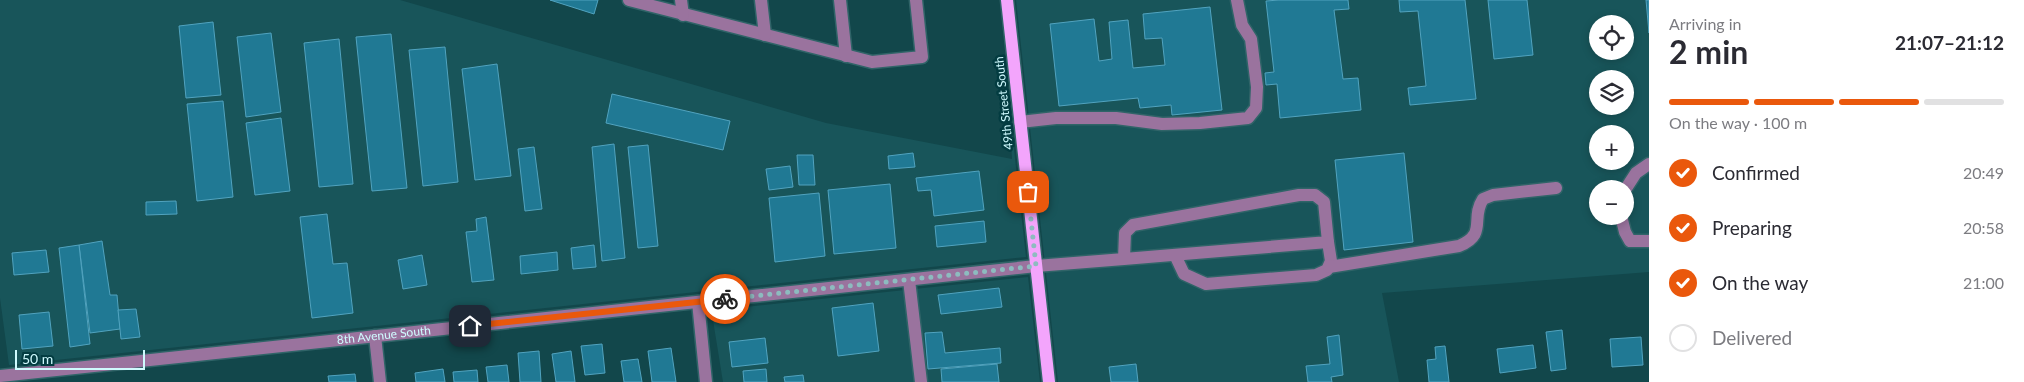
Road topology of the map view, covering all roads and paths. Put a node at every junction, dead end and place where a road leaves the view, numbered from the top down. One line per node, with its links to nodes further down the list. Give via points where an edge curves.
1 (629, 0): 8 (street)
2 (681, 0): 8 (street)
3 (762, 0): 9 (street)
4 (840, 0): 10 (street)
5 (916, 0): 10 (street, via 922,58 872,62)
6 (1007, 0): 11 (main road, 49th Street South)
7 (1237, 0): 11 (street, via 1242,25 1251,39 1257,87 1256,108 1248,118 1162,124 1116,118)
8 (683, 15): 9 (street)
9 (765, 36): 10 (street)
10 (846, 56)
11 (1020, 122): 20 (main road, 49th Street South)
12 (1649, 164): 13 (street)
13 (1631, 180)
14 (1556, 188): 21 (street, via 1483,199 1478,212 1477,231 1470,241 1459,246)
15 (1623, 225): 16 (street, via 1630,241)
16 (1649, 241)
17 (1328, 242): 18 (street, 8th Avenue South); 19 (street, via 1324,202 1315,195 1299,195 1133,225 1125,233); 21 (street)
18 (1175, 255): 19 (street, 8th Avenue South); 21 (street, via 1184,274 1206,284 1316,275)
19 (1124, 259): 20 (street, 8th Avenue South)
20 (1036, 266): 22 (street, 8th Avenue South); 29 (main road, 49th Street South)
21 (1329, 267)
22 (909, 280): 23 (street, 8th Avenue South); 28 (street)
23 (698, 302): 24 (street, 8th Avenue South); 27 (street)
24 (375, 336): 25 (street, 8th Avenue South); 26 (street)
25 (1, 375)
26 (380, 382)
27 (706, 382)
28 (921, 382)
29 (1049, 382)

